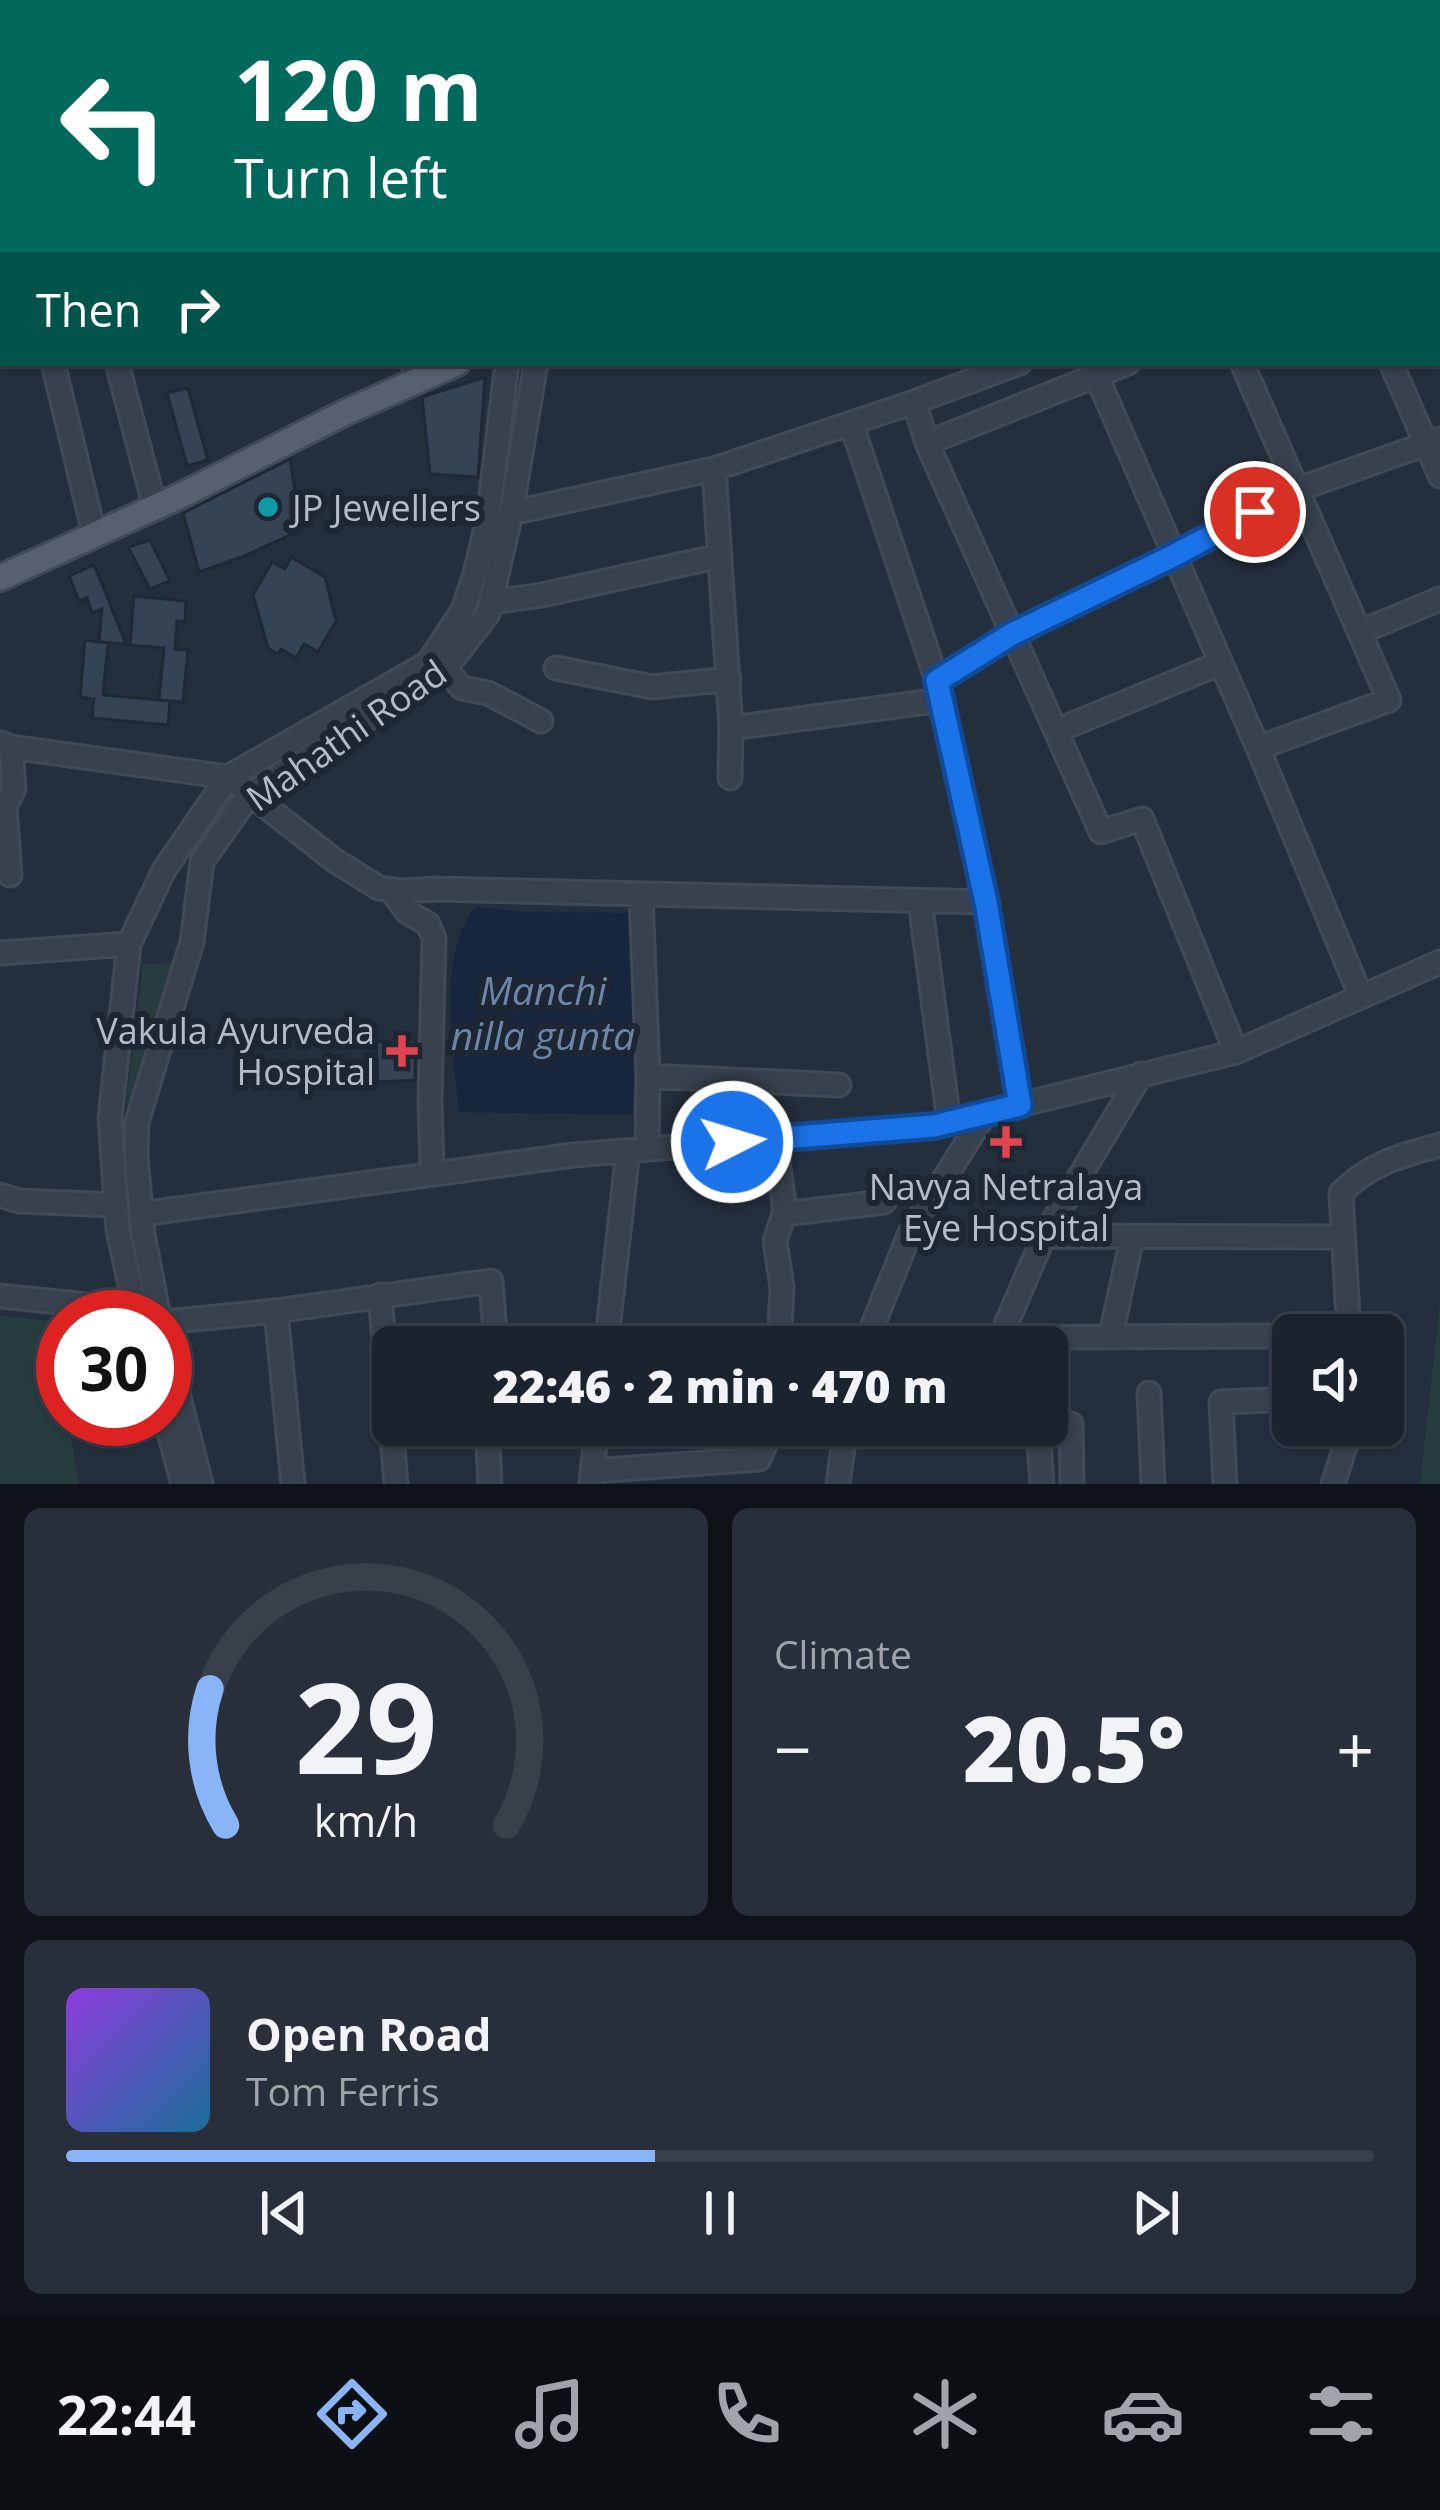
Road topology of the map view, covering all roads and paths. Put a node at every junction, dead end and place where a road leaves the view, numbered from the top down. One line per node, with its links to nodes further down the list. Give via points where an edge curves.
1 (53, 366): 22 (street)
2 (118, 366): 20 (street)
3 (415, 366): 20 (main road)
4 (450, 366): 20 (main road)
5 (508, 366): 41 (street, Mahathi Road, via 475,574 463,610 428,663)
6 (536, 366): 21 (street, Mahathi Road)
7 (949, 366): 12 (street)
8 (1012, 366): 12 (street)
9 (1243, 366): 19 (street)
10 (1393, 366): 15 (street)
11 (1094, 369): 16 (street); 24 (street)
12 (958, 386): 13 (street)
13 (914, 402): 14 (street); 16 (street)
14 (851, 423): 17 (street); 35 (street)
15 (1432, 442): 18 (street); 19 (street)
16 (928, 443): 30 (street)
17 (714, 470): 21 (street); 23 (street)
18 (1440, 476)
19 (1296, 490): 24 (street); 29 (street)
20 (153, 501): 22 (main road); 26 (main road)
21 (512, 513): 28 (street, Mahathi Road)
22 (92, 525): 25 (main road)
23 (720, 556): 28 (street); 34 (street)
24 (1173, 556): 30 (street); 31 (street)
25 (0, 566)
26 (0, 578)
27 (1440, 599): 29 (street)
28 (493, 602): 33 (street, Mahathi Road)
29 (1360, 632): 40 (street, via 1389,700)
30 (1012, 634): 35 (street); 38 (street)
31 (1221, 663): 38 (street); 40 (street)
32 (556, 668): 34 (street, via 652,687)
33 (445, 669): 36 (street, via 462,688); 43 (street, Mahathi Road)
34 (729, 679): 37 (street)
35 (939, 691): 37 (street); 48 (street)
36 (541, 721)
37 (731, 728): 42 (street)
38 (1055, 731): 53 (street, via 1101,832 1142,819)
39 (5, 745): 41 (street); 44 (street, via 14,789 5,806)
40 (1258, 748): 52 (street)
41 (228, 777): 43 (street); 49 (street, Mahathi Road, via 164,870)
42 (730, 778)
43 (249, 795): 45 (street, via 334,860); 67 (street, Mahathi Road, via 202,862 192,942 137,1122)
44 (10, 874)
45 (391, 890): 46 (street); 63 (street, via 434,938)
46 (641, 896): 47 (street); 55 (street)
47 (920, 901): 48 (street); 59 (street)
48 (986, 902): 57 (street)
49 (129, 944): 50 (street); 66 (street, Mahathi Road, via 110,1118)
50 (0, 953)
51 (1440, 962): 52 (street)
52 (1361, 997): 53 (street)
53 (1236, 1052): 54 (street)
54 (1141, 1074): 57 (street); 69 (street)
55 (648, 1076): 56 (street); 62 (street)
56 (839, 1085)
57 (1020, 1105): 58 (street)
58 (986, 1112): 59 (street); 84 (street, via 910,1233)
59 (949, 1122): 60 (street)
60 (775, 1139): 62 (street); 68 (street)
61 (1440, 1145): 70 (street, via 1384,1160 1355,1179 1341,1193)
62 (637, 1150): 63 (street); 82 (street)
63 (432, 1173): 67 (street)
64 (5, 1200): 66 (street)
65 (884, 1202): 68 (street)
66 (115, 1205): 72 (street, Mahathi Road)
67 (141, 1214): 73 (street, Mahathi Road)
68 (784, 1214): 83 (street, via 775,1241)
69 (1044, 1236): 71 (street); 85 (street)
70 (1342, 1237): 71 (street); 78 (street)
71 (1132, 1238): 87 (street)
72 (131, 1290)
73 (155, 1290)
74 (380, 1295): 77 (street); 80 (street); 81 (street, via 491,1281)
75 (0, 1296): 76 (street)
76 (36, 1301)
77 (276, 1311): 79 (street); 104 (street)
78 (1348, 1314)
79 (192, 1317)
80 (384, 1326)
81 (494, 1326)
82 (609, 1326)
83 (779, 1326)
84 (872, 1326)
85 (1005, 1326)
86 (1068, 1335): 87 (street)
87 (1111, 1335): 88 (street)
88 (1272, 1336)
89 (1149, 1393): 110 (street)
90 (1272, 1400): 111 (street, via 1221,1402)
91 (1071, 1424): 109 (street)
92 (173, 1446): 102 (street)
93 (191, 1446): 103 (street)
94 (394, 1446): 105 (street)
95 (488, 1446): 106 (street)
96 (595, 1446): 101 (street)
97 (765, 1446): 101 (street, via 759,1459)
98 (843, 1446): 107 (street)
99 (1039, 1446): 108 (street)
100 (1345, 1446): 112 (street)
101 (591, 1478)
102 (184, 1484)
103 (201, 1484)
104 (292, 1484)
105 (396, 1484)
106 (490, 1484)
107 (838, 1484)
108 (1042, 1484)
109 (1072, 1484)
110 (1153, 1484)
111 (1225, 1484)
112 (1333, 1484)

